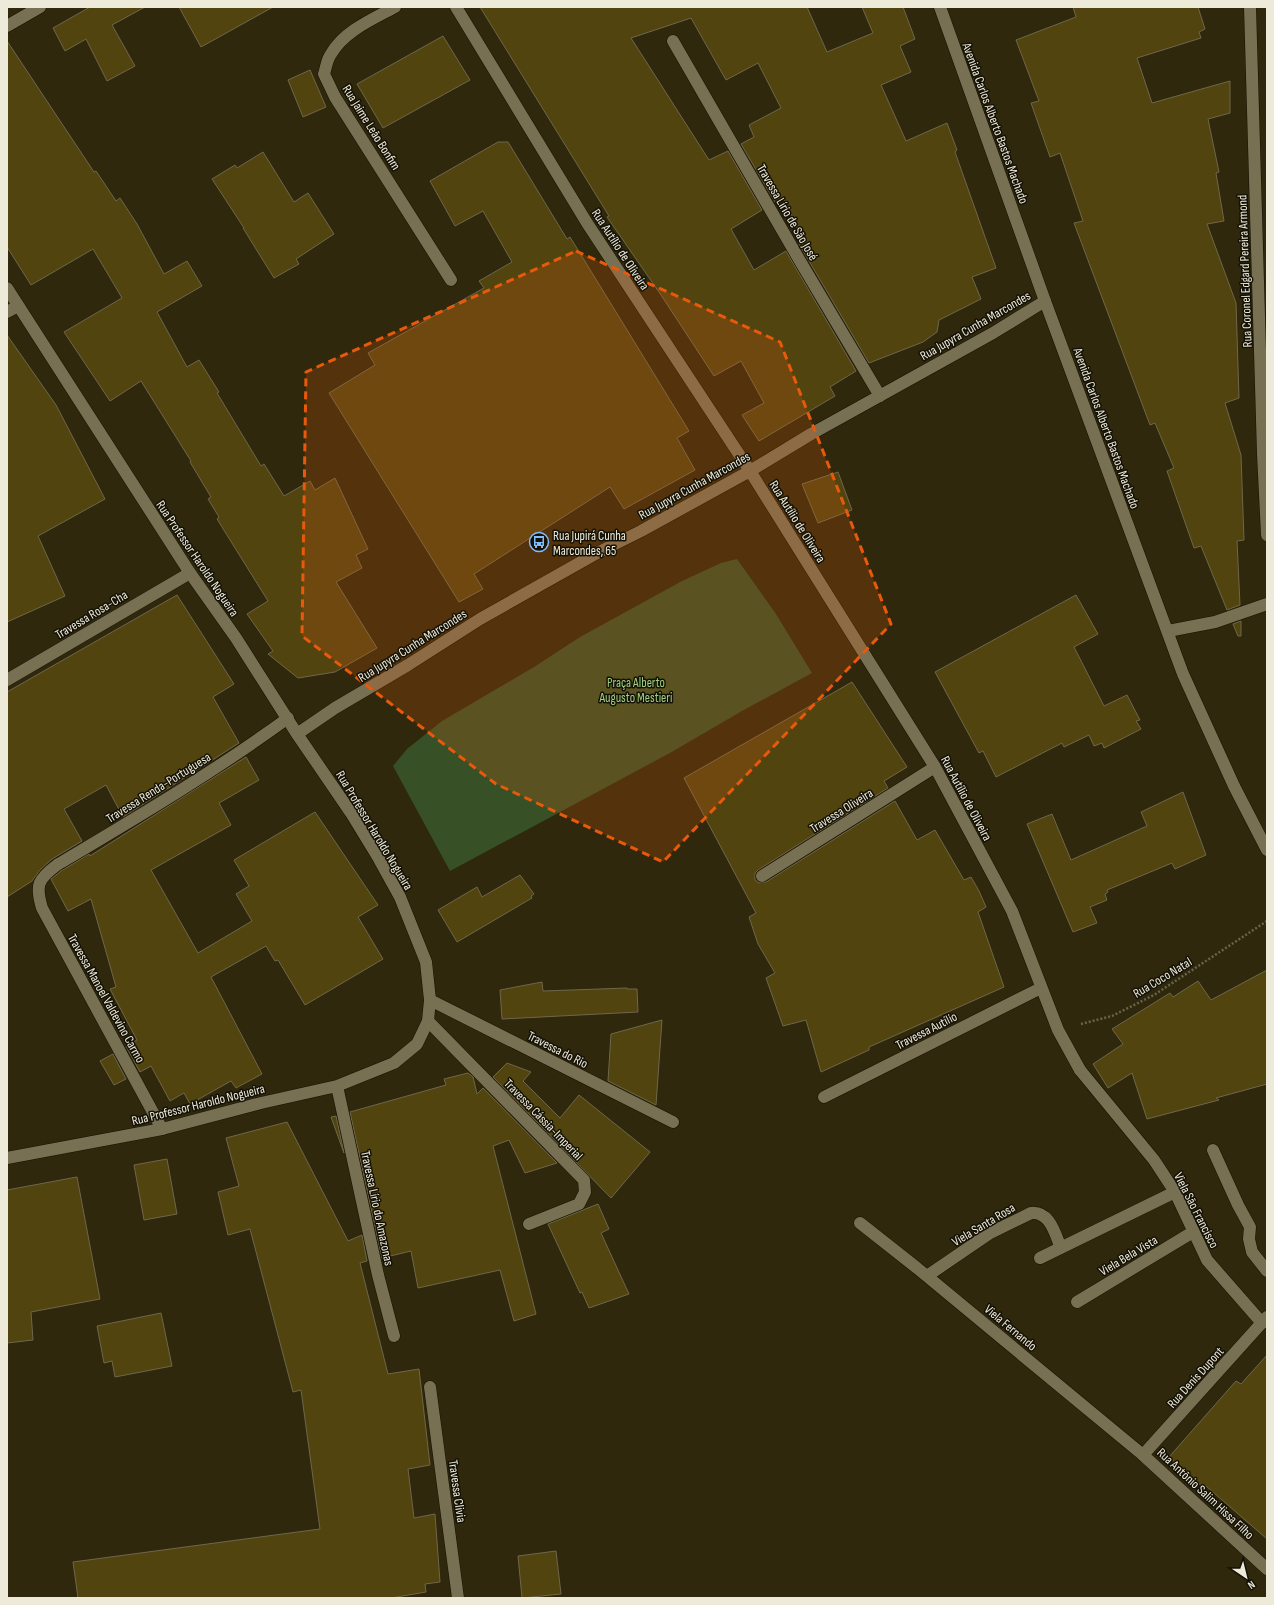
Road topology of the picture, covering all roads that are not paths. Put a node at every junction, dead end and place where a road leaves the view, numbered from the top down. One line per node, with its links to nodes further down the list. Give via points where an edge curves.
1 (40, 7): 6 (street)
2 (395, 7): 8 (street, Rua Jaime Leão Bonfim, via 369,20 341,40 330,54 324,74)
3 (456, 7): 14 (street, Rua Autílio de Oliveira, via 587,223)
4 (940, 7): 10 (street, Avenida Carlos Alberto Bastos Machado)
5 (1250, 7): 15 (street, Rua Coronel Edgard Pereira Armond)
6 (7, 26)
7 (673, 41): 13 (street, Travessa Lírio de São José)
8 (451, 280)
9 (7, 288): 11 (street, Rua Professor Haroldo Nogueira)
10 (1045, 301): 13 (street, Rua Jupyra Cunha Marcondes, via 994,333); 18 (street, Avenida Carlos Alberto Bastos Machado)
11 (18, 306): 12 (street); 16 (street, Rua Professor Haroldo Nogueira)
12 (7, 312)
13 (880, 396): 14 (street, Rua Jupyra Cunha Marcondes)
14 (750, 471): 21 (street, Rua Jupyra Cunha Marcondes, via 480,619); 22 (street, Rua Autílio de Oliveira)
15 (1267, 535)
16 (190, 573): 19 (street, Travessa Rosa-Cha); 20 (street, Rua Professor Haroldo Nogueira)
17 (1267, 604): 18 (street, via 1215,622)
18 (1168, 631): 23 (street, Avenida Carlos Alberto Bastos Machado, via 1183,674)
19 (7, 680)
20 (288, 718): 21 (street, Rua Professor Haroldo Nogueira); 25 (street, Travessa Renda-Portuguesa, via 230,759 57,865)
21 (297, 734): 27 (street, Rua Professor Haroldo Nogueira, via 351,813 400,897 426,962)
22 (935, 767): 24 (street, Travessa Oliveira); 26 (street, Rua Autílio de Oliveira, via 1012,911)
23 (1267, 850)
24 (762, 876)
25 (41, 878): 33 (street, Travessa Manoel Valdevino Carmo, via 38,896 42,908)
26 (1041, 988): 29 (street, Rua Autílio de Oliveira, via 1058,1030); 31 (street, Travessa Autílio)
27 (430, 1000): 28 (street, Rua Professor Haroldo Nogueira); 32 (street, Travessa do Rio)
28 (428, 1021): 30 (street, Rua Professor Haroldo Nogueira, via 416,1044 394,1063); 38 (street, Travessa Cássia-Imperial, via 584,1180 585,1192 579,1204)
29 (1080, 1070): 36 (street, Viela São Francisco, via 1154,1160)
30 (337, 1086): 33 (street, Rua Professor Haroldo Nogueira); 46 (street, Travessa Lírio do Amazonas, via 378,1275)
31 (824, 1097)
32 (673, 1122)
33 (162, 1129): 35 (street, Rua Professor Haroldo Nogueira)
34 (1213, 1150): 42 (street, via 1250,1227 1248,1239 1252,1252)
35 (7, 1158)
36 (1175, 1192): 39 (street, Viela São Francisco); 40 (street)
37 (860, 1223): 43 (street, Viela Fernando)
38 (529, 1224)
39 (1193, 1232): 44 (street, Viela Bela Vista); 45 (street, Viela São Francisco, via 1207,1260)
40 (1061, 1248): 41 (street); 43 (street, Viela Santa Rosa, via 1049,1221 1037,1212 1031,1213 990,1233)
41 (1040, 1258)
42 (1267, 1271)
43 (927, 1276): 48 (street, Viela Fernando)
44 (1077, 1302)
45 (1264, 1320): 48 (street, Rua Denis Dupont)
46 (394, 1336)
47 (430, 1387): 50 (street, Travessa Clivia)
48 (1143, 1455): 49 (street, Rua Antônio Salim Hissa Filho)
49 (1267, 1569)
50 (458, 1598)

